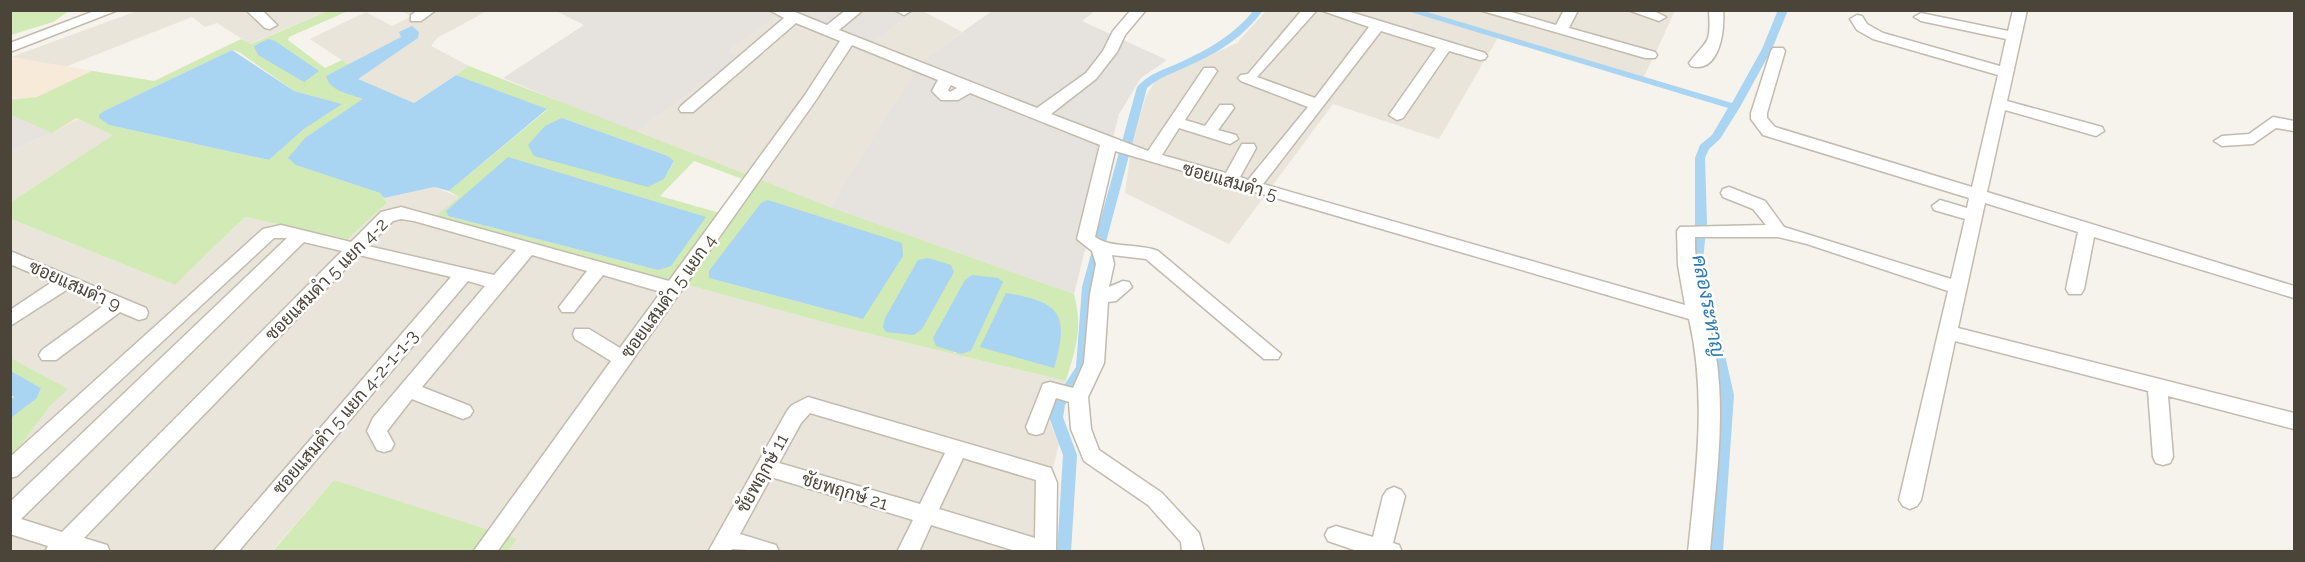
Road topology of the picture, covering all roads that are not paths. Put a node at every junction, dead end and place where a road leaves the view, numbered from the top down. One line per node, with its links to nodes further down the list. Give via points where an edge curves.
1 (111, 10): 26 (street)
2 (253, 10): 19 (street)
3 (429, 10): 17 (street)
4 (776, 10): 14 (street)
5 (856, 10): 21 (street)
6 (1139, 10): 37 (street, via 1090,76)
7 (1310, 10): 34 (street, via 1250,76)
8 (1571, 10): 22 (street)
9 (1635, 10): 15 (street)
10 (1716, 10): 30 (street, via 1718,30 1714,47)
11 (2020, 10): 23 (street)
12 (1491, 11): 22 (street)
13 (1335, 12): 20 (street)
14 (794, 17): 21 (street); 36 (street)
15 (1659, 17)
16 (1922, 17): 23 (street)
17 (416, 18)
18 (1857, 19): 32 (street, via 1862,27 1878,36)
19 (270, 25)
20 (1377, 26): 25 (street); 34 (street)
21 (828, 31): 24 (street)
22 (1560, 32): 28 (street)
23 (2015, 37): 32 (street)
24 (849, 39): 37 (street, ซอยแสมดำ 5, via 947,78 940,91 946,97 969,87); 67 (street, ซอยแสมดำ 5 แยก 4)
25 (1445, 46): 29 (street); 38 (street)
26 (10, 48)
27 (1778, 51): 51 (street, via 1759,113 1769,131)
28 (1650, 55)
29 (1480, 56)
30 (1696, 63)
31 (1209, 71): 39 (street)
32 (2006, 73): 33 (street)
33 (2000, 102): 41 (street); 51 (street)
34 (1318, 105): 49 (street)
35 (1226, 108): 42 (street)
36 (687, 109)
37 (1040, 114): 45 (street, ซอยแสมดำ 5)
38 (1397, 115)
39 (1176, 122): 42 (street); 47 (street)
40 (2295, 126): 44 (street, via 2273,122 2253,139)
41 (2096, 131)
42 (1209, 132): 43 (street)
43 (1230, 139)
44 (2222, 141)
45 (1110, 143): 47 (street, ซอยแสมดำ 5); 59 (street, via 1086,239)
46 (1248, 148): 48 (street)
47 (1152, 158): 48 (street, ซอยแสมดำ 5)
48 (1230, 181): 49 (street, ซอยแสมดำ 5)
49 (1251, 187): 74 (street, ซอยแสมดำ 5)
50 (1729, 193): 55 (street, via 1761,206)
51 (1979, 197): 53 (street); 54 (street)
52 (1940, 206): 53 (street)
53 (1974, 216): 66 (street)
54 (2087, 230): 68 (street); 69 (street)
55 (1778, 231): 66 (street); 74 (street, via 1686,231 1689,289)
56 (300, 236): 58 (street); 91 (street, via 275,231 261,238); 95 (street)
57 (528, 247): 58 (street, ซอยแสมดำ 5 แยก 4-2, via 401,213 382,219); 61 (street, ซอยแสมดำ 5 แยก 4-2); 64 (street)
58 (355, 248): 62 (street); 99 (street, ซอยแสมดำ 5 แยก 4-2)
59 (1100, 248): 70 (street, via 1105,258); 78 (street, via 1152,255)
60 (12, 258): 63 (street, ซอยแสมดำ 9)
61 (600, 267): 67 (street, ซอยแสมดำ 5 แยก 4-2); 72 (street)
62 (465, 273): 64 (street); 103 (street, ซอยแสมดำ 5 แยก 4-2-1-1-3)
63 (66, 282): 71 (street, ซอยแสมดำ 9); 75 (street)
64 (497, 282): 82 (street)
65 (1123, 287): 70 (street, via 1110,296)
66 (1958, 288): 76 (street)
67 (674, 289): 80 (street, ซอยแสมดำ 5 แยก 4)
68 (2075, 289)
69 (2295, 292)
70 (1099, 294): 83 (street, via 1094,363)
71 (119, 304): 73 (street, ซอยแสมดำ 9); 79 (street)
72 (568, 307)
73 (139, 313)
74 (1697, 315): 108 (street, via 1707,364 1708,395)
75 (10, 319)
76 (1949, 333): 81 (street); 93 (street)
77 (582, 334): 80 (street)
78 (1271, 354)
79 (49, 355)
80 (623, 359): 104 (street, ซอยแสมดำ 5 แยก 4)
81 (2157, 386): 85 (street); 89 (street)
82 (409, 390): 84 (street); 87 (street, via 380,424 377,431)
83 (1078, 397): 86 (street, via 1050,389); 107 (street, via 1081,429 1091,455 1155,499 1191,539)
84 (463, 411)
85 (2295, 421)
86 (1036, 426)
87 (384, 444)
88 (958, 447): 90 (street, ชัยพฤกษ์ 11, via 814,406 800,410); 94 (street); 101 (street, via 1044,474)
89 (2163, 457)
90 (766, 467): 94 (street, ชัยพฤกษ์ 21); 98 (street, ชัยพฤกษ์ 11)
91 (10, 470)
92 (1394, 496): 100 (street)
93 (1910, 500)
94 (924, 514): 101 (street, ชัยพฤกษ์ 21); 106 (street)
95 (10, 516)
96 (10, 525): 99 (street)
97 (1336, 534): 100 (street)
98 (722, 545): 105 (street)
99 (62, 547): 102 (street)
100 (1384, 550)
101 (1045, 551)
102 (99, 552)
103 (224, 552)
104 (484, 552)
105 (768, 552)
106 (908, 552)
107 (1193, 552)
108 (1698, 552)

